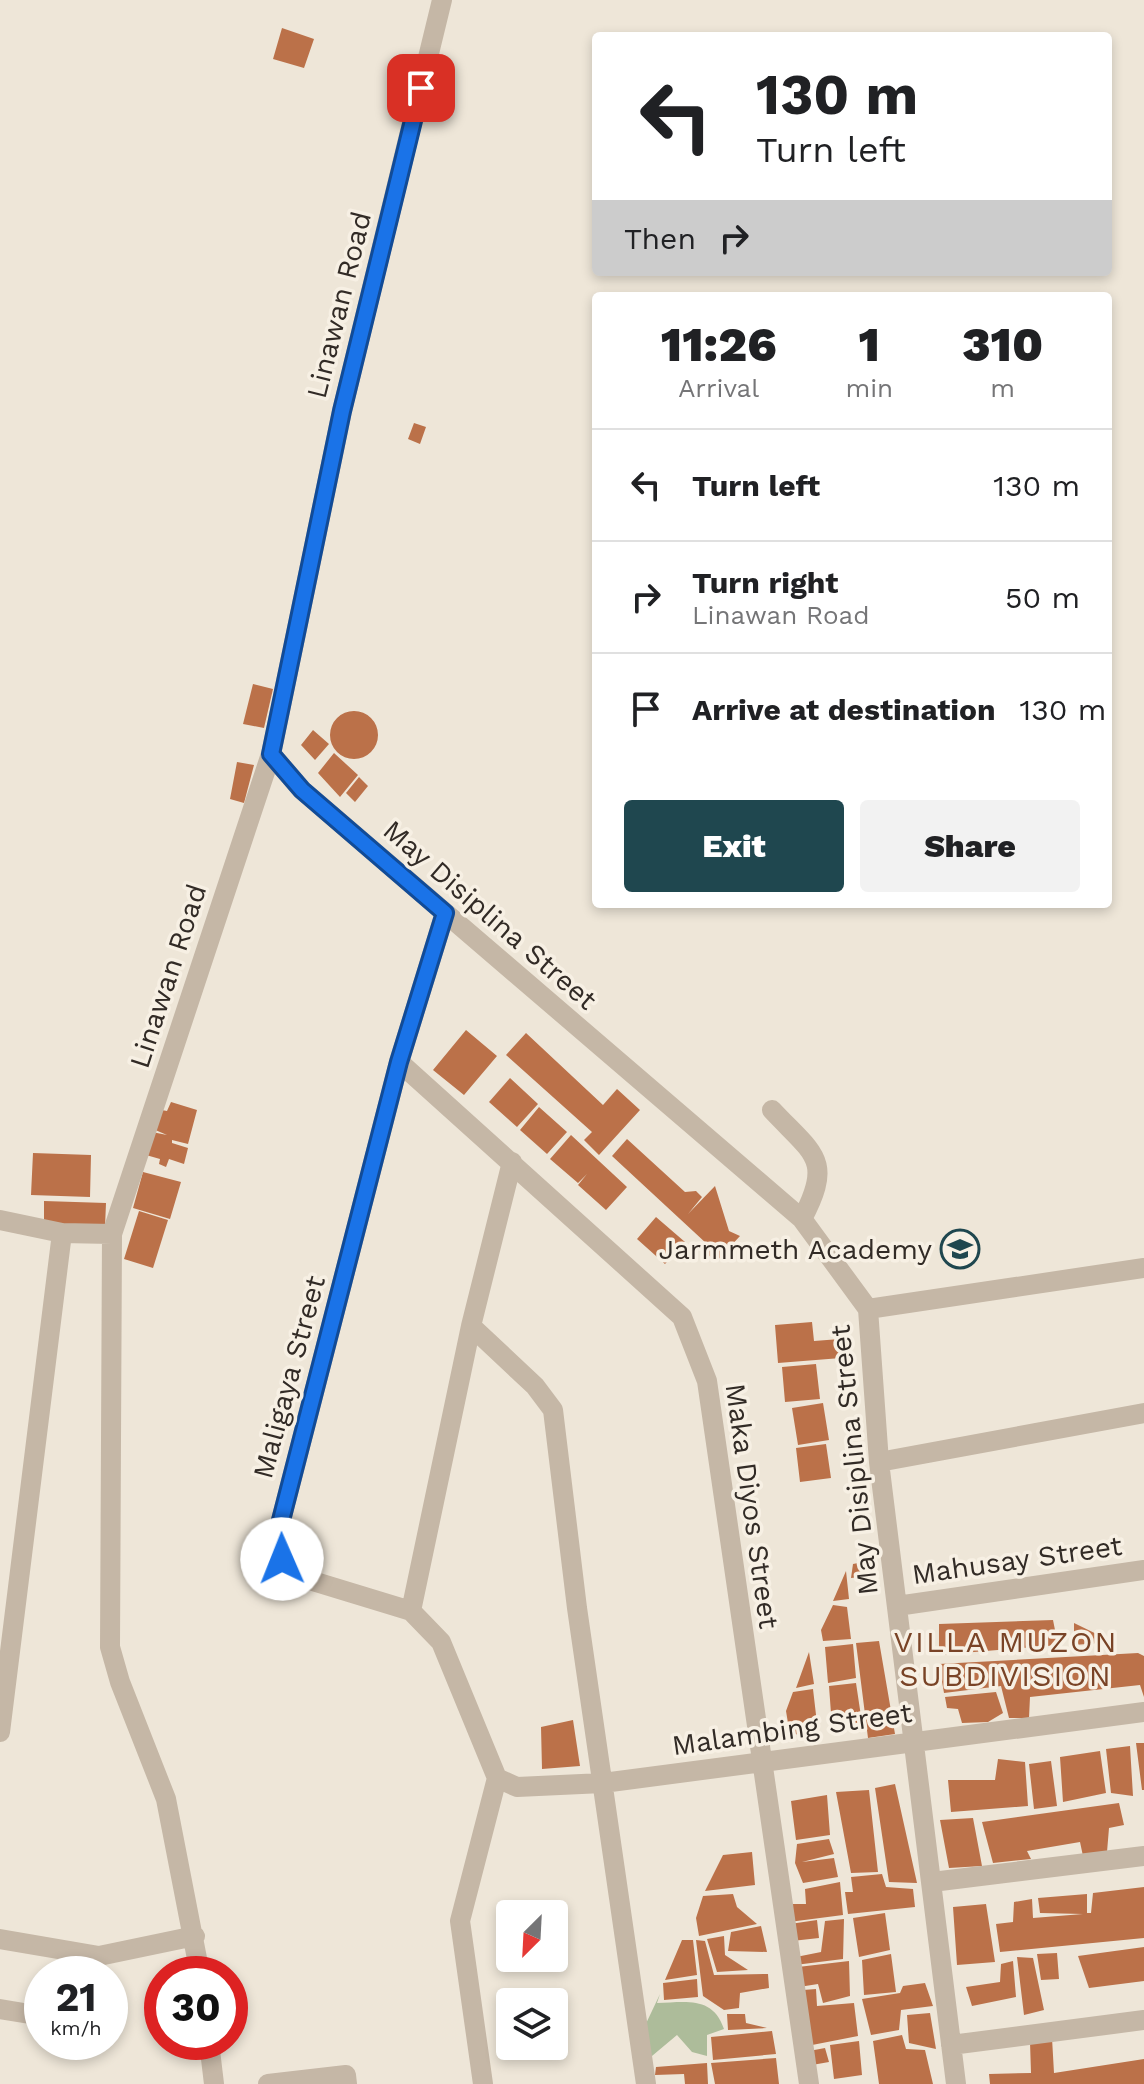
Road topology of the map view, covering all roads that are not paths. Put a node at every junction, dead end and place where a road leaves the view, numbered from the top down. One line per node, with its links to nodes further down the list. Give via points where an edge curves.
1 (442, 0): 2 (street, Linawan Road, via 342,411)
2 (271, 754): 3 (street, May Disiplina Street, via 302,790); 10 (street, Linawan Road)
3 (445, 913): 4 (street, Maligaya Street); 7 (street, May Disiplina Street)
4 (399, 1062): 6 (street, Maka Diyos Street); 18 (street, Maligaya Street, via 279,1528 282,1559 306,1579)
5 (772, 1110): 7 (street, via 815,1155 820,1181)
6 (512, 1162): 13 (street); 23 (street, Maka Diyos Street, via 682,1317 707,1381)
7 (802, 1219): 12 (street, May Disiplina Street)
8 (0, 1220): 9 (street)
9 (62, 1233): 10 (street); 19 (street)
10 (112, 1234): 28 (street, Linawan Road, via 110,1647 166,1799)
11 (1144, 1268): 12 (street)
12 (868, 1309): 15 (street, May Disiplina Street)
13 (471, 1326): 18 (street); 25 (street, via 553,1410)
14 (1144, 1413): 15 (street)
15 (879, 1462): 17 (street, May Disiplina Street)
16 (1144, 1570): 17 (street, Mahusay Street)
17 (897, 1606): 22 (street, May Disiplina Street)
18 (411, 1611): 24 (street, Maligaya Street, via 441,1642)
19 (4, 1673): 21 (street)
20 (1144, 1712): 22 (street, Malambing Street)
21 (0, 1732)
22 (914, 1742): 23 (street, Malambing Street); 27 (street, May Disiplina Street)
23 (761, 1762): 25 (street, Malambing Street); 41 (street, Maka Diyos Street)
24 (497, 1778): 25 (street, Malambing Street, via 517,1787); 39 (street, via 460,1921)
25 (603, 1783): 40 (street)
26 (1144, 1856): 27 (street)
27 (932, 1882): 34 (street, May Disiplina Street)
28 (195, 1936): 29 (street, via 99,1956); 30 (street, Linawan Road)
29 (0, 1939)
30 (198, 1956)
31 (0, 2009): 32 (street)
32 (24, 2013)
33 (1144, 2020): 34 (street)
34 (951, 2045): 42 (street, May Disiplina Street)
35 (211, 2060): 36 (street)
36 (214, 2084)
37 (268, 2084): 38 (street, via 346,2075)
38 (347, 2084)
39 (483, 2084)
40 (646, 2084)
41 (809, 2084)
42 (956, 2084)

